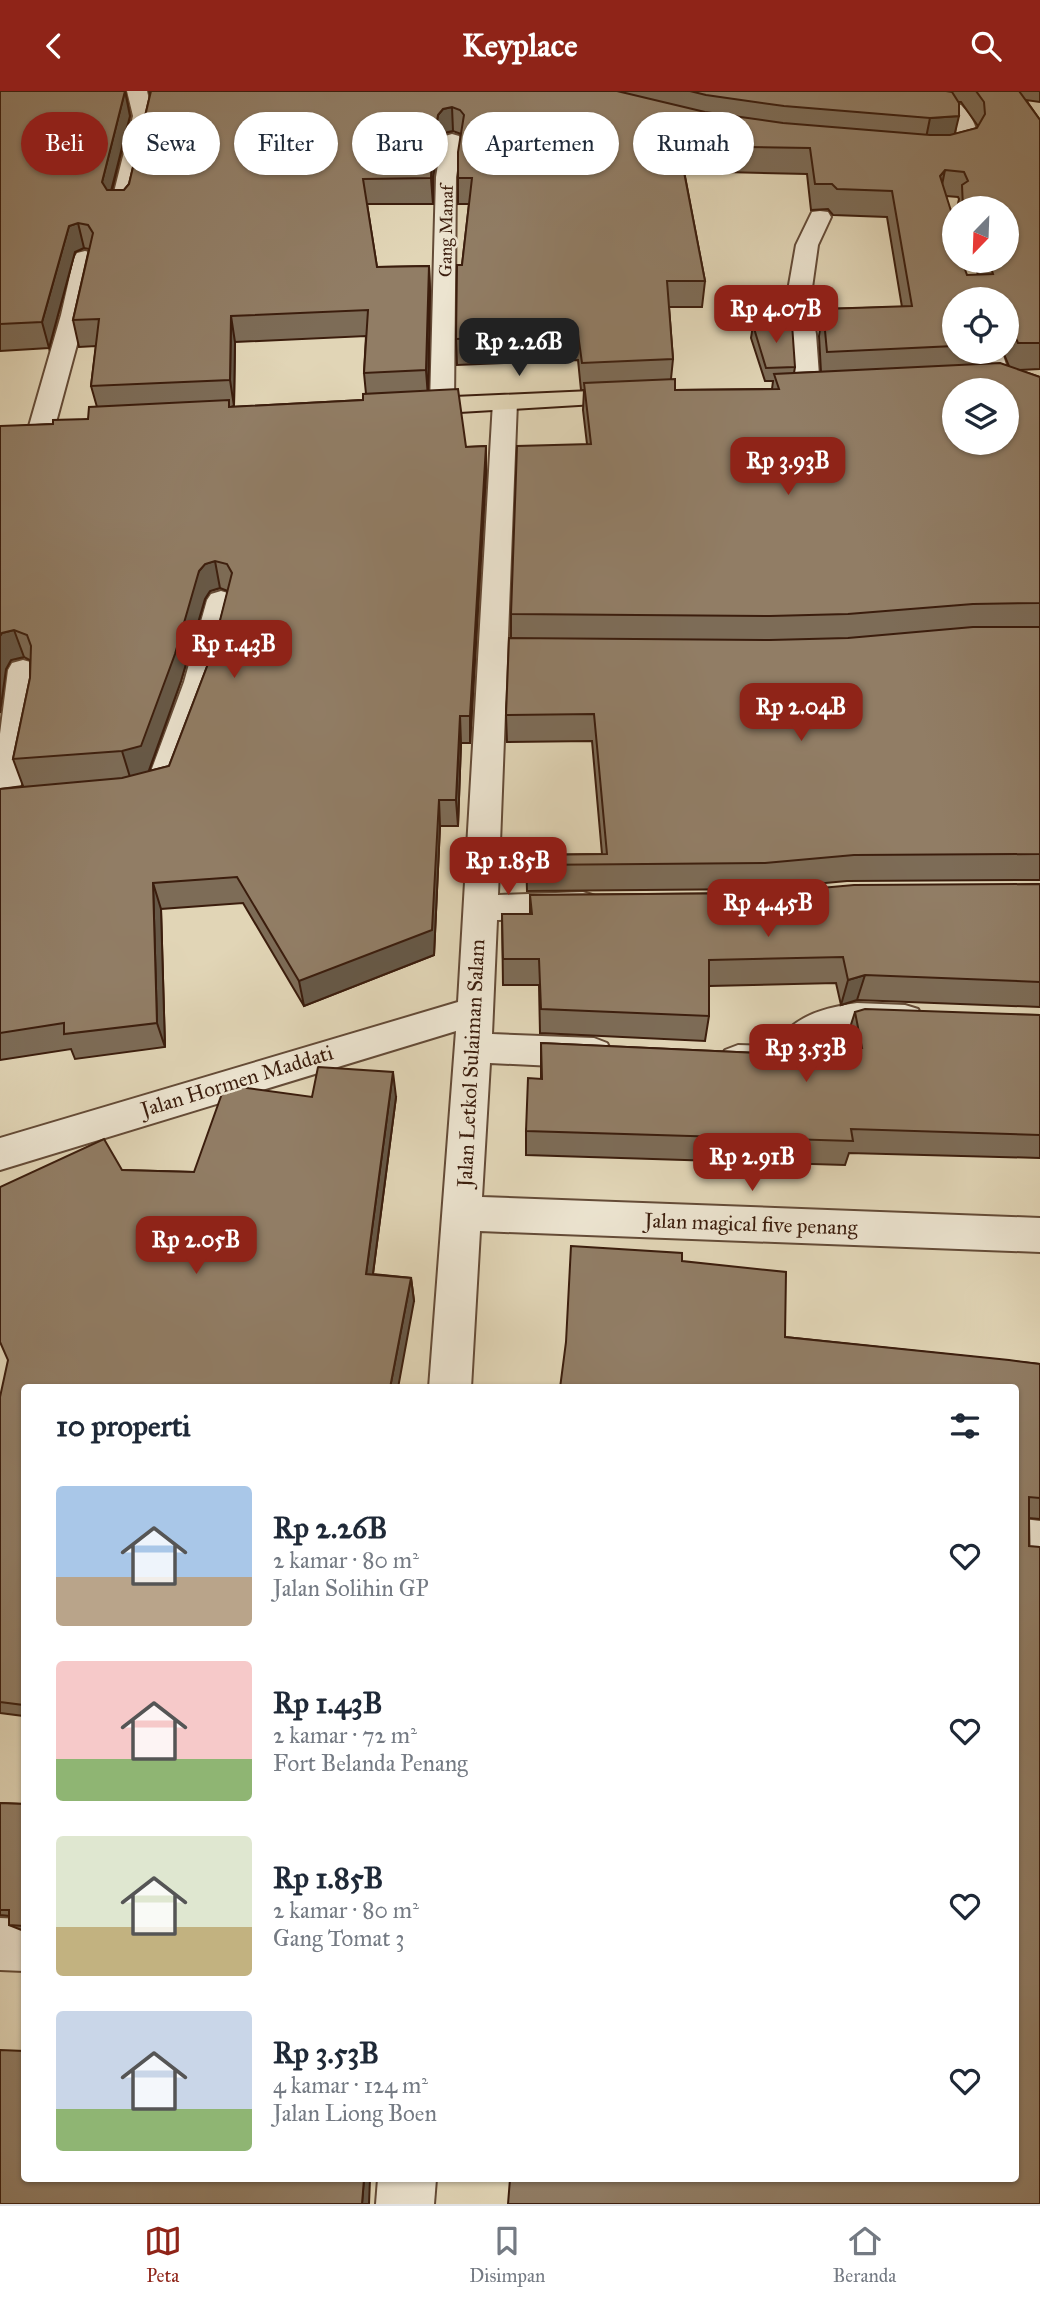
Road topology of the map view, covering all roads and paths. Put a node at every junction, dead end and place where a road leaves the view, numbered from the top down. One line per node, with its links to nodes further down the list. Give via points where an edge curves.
1 (137, 91): 5 (street, via 143,116)
2 (819, 91): 4 (street, via 951,108 967,125 969,138 964,147)
3 (452, 141): 17 (street, Gang Manaf, via 446,177)
4 (913, 151)
5 (121, 208)
6 (820, 217): 11 (street, via 807,245 798,302)
7 (86, 258): 20 (street)
8 (1040, 378): 9 (main road)
9 (1019, 380)
10 (835, 388): 11 (main road)
11 (808, 389): 13 (main road)
12 (1019, 389): 15 (street)
13 (782, 390)
14 (663, 395): 16 (main road)
15 (1040, 398)
16 (505, 402): 17 (main road); 27 (street, Jalan Letkol Sulaiman Salam, via 507,653)
17 (442, 405): 18 (main road)
18 (389, 408)
19 (69, 425): 20 (main road)
20 (42, 426): 21 (main road)
21 (14, 428)
22 (221, 600): 24 (street, via 199,682 164,782)
23 (23, 670): 25 (street)
24 (104, 793)
25 (9, 803)
26 (621, 904): 27 (street)
27 (480, 908): 28 (street, Jalan Letkol Sulaiman Salam)
28 (475, 1011): 30 (street, Jalan Letkol Sulaiman Salam); 33 (street, Jalan Hormen Maddati)
29 (939, 1020): 32 (street, via 857,1017 832,1021 804,1034 774,1061)
30 (472, 1048): 31 (street); 34 (street, Jalan Letkol Sulaiman Salam)
31 (626, 1055)
32 (709, 1059)
33 (0, 1154)
34 (462, 1213): 35 (street, Jalan magical five penang); 36 (street, Jalan Letkol Sulaiman Salam)
35 (1040, 1235)
36 (450, 1384)
37 (1019, 1540): 38 (street)
38 (1040, 1543)
39 (0, 1944): 40 (street)
40 (21, 1945)
41 (407, 2182): 42 (street)
42 (405, 2204)

